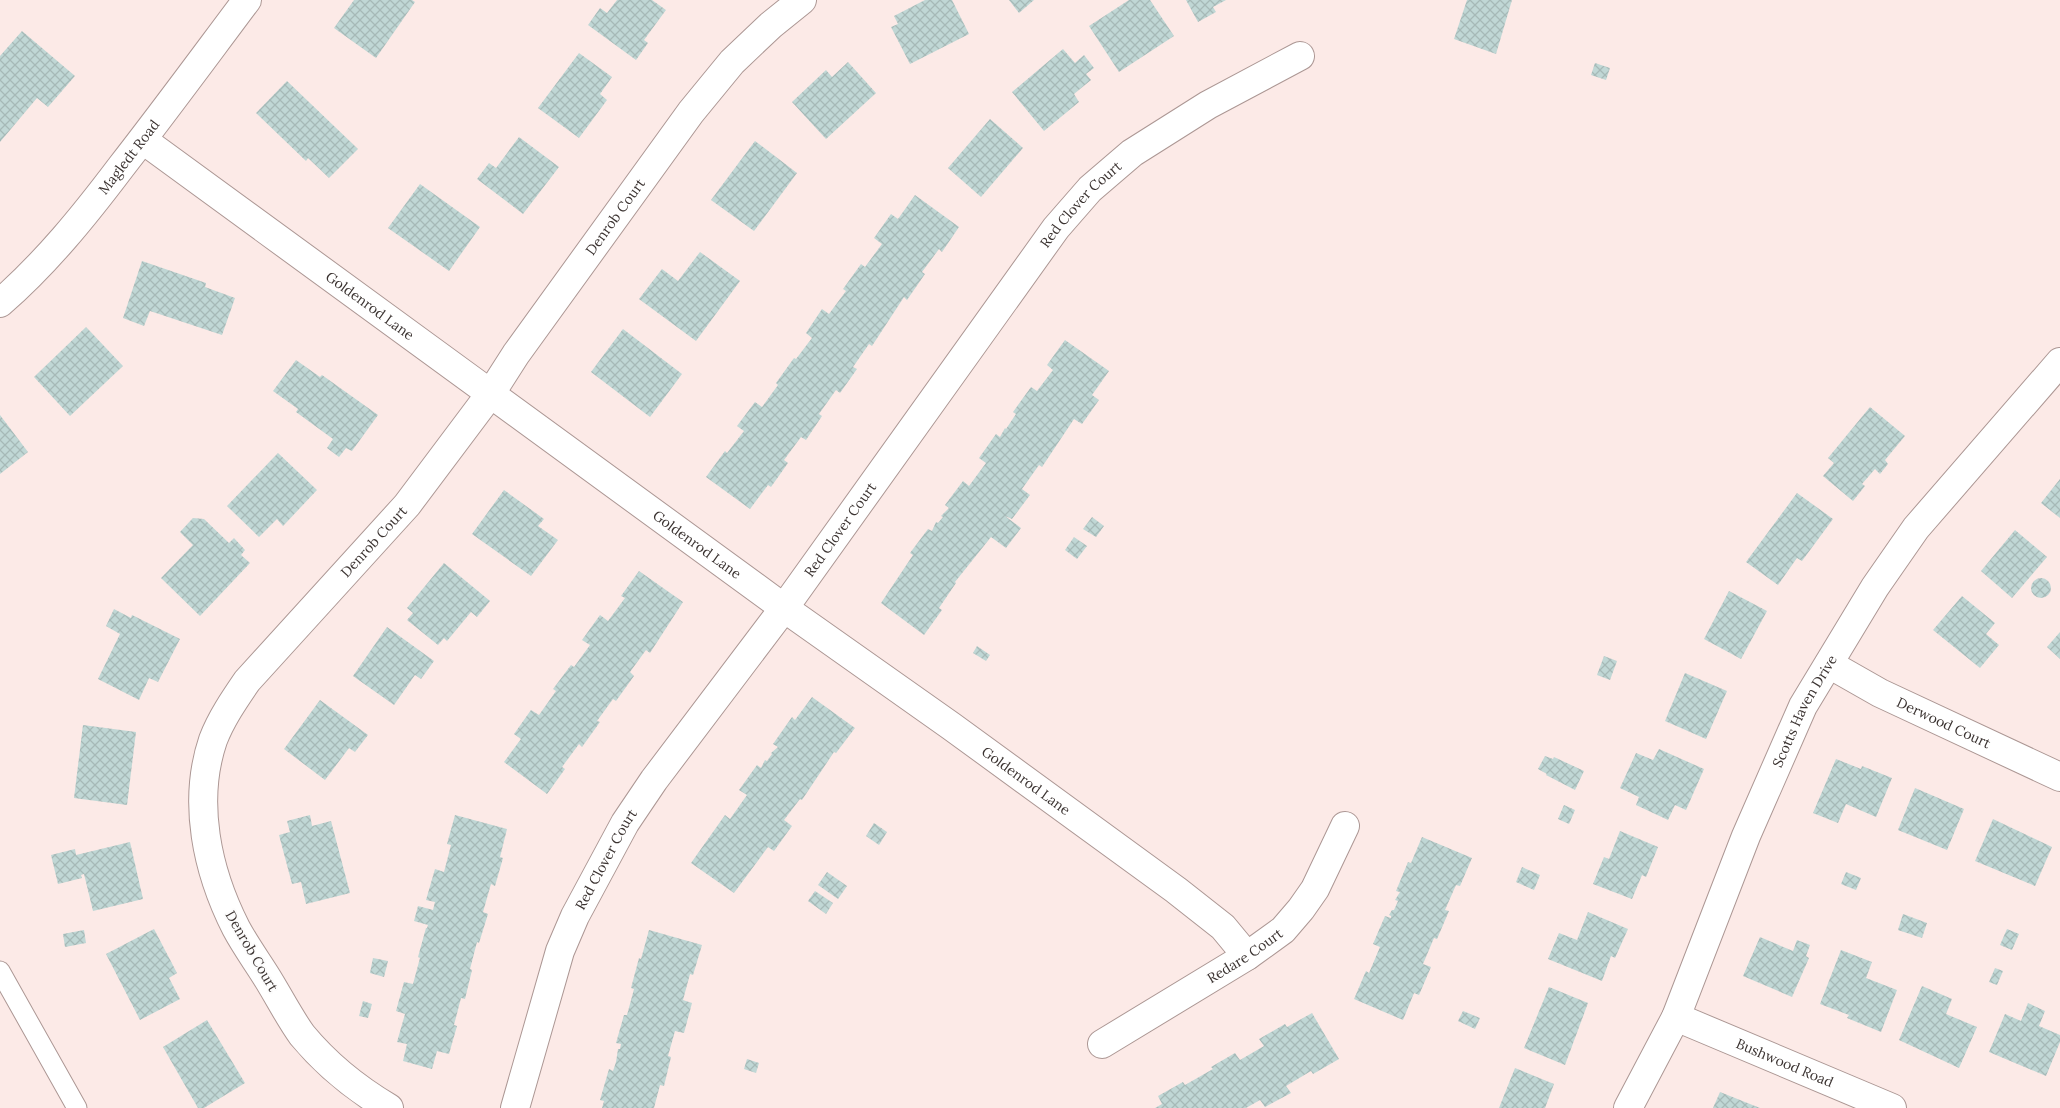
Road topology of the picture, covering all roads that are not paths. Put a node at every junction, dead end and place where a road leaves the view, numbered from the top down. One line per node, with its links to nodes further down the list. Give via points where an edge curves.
1 (247, 0): 4 (street, Magledt Road)
2 (802, 0): 7 (street, Denrob Court, via 732,62 691,112)
3 (1300, 56): 8 (street, Red Clover Court, via 1208,105 1132,153 1090,188 1056,228)
4 (143, 140): 5 (street, Magledt Road, via 39,267); 7 (street, Goldenrod Lane)
5 (0, 303)
6 (2060, 362): 9 (street, Scotts Haven Drive, via 1916,528)
7 (491, 393): 8 (street, Goldenrod Lane); 17 (street, Denrob Court, via 407,505 247,681 229,707 213,740 205,775 206,839 214,873 237,929 302,1034 347,1079)
8 (784, 608): 12 (street, Goldenrod Lane, via 1176,890 1223,927); 18 (street, Red Clover Court, via 654,780 600,867 560,951)
9 (1829, 664): 10 (street, Derwood Court, via 1888,697); 14 (street, Scotts Haven Drive, via 1803,706 1746,836)
10 (2060, 777)
11 (1345, 826): 12 (street, Redare Court, via 1315,889 1301,909 1282,930)
12 (1247, 956): 15 (street, Redare Court)
13 (0, 971): 16 (lane)
14 (1676, 1017): 19 (street, Scotts Haven Drive); 20 (street, Bushwood Road)
15 (1102, 1044)
16 (77, 1108)
17 (389, 1108)
18 (515, 1108)
19 (1628, 1108)
20 (1892, 1108)

